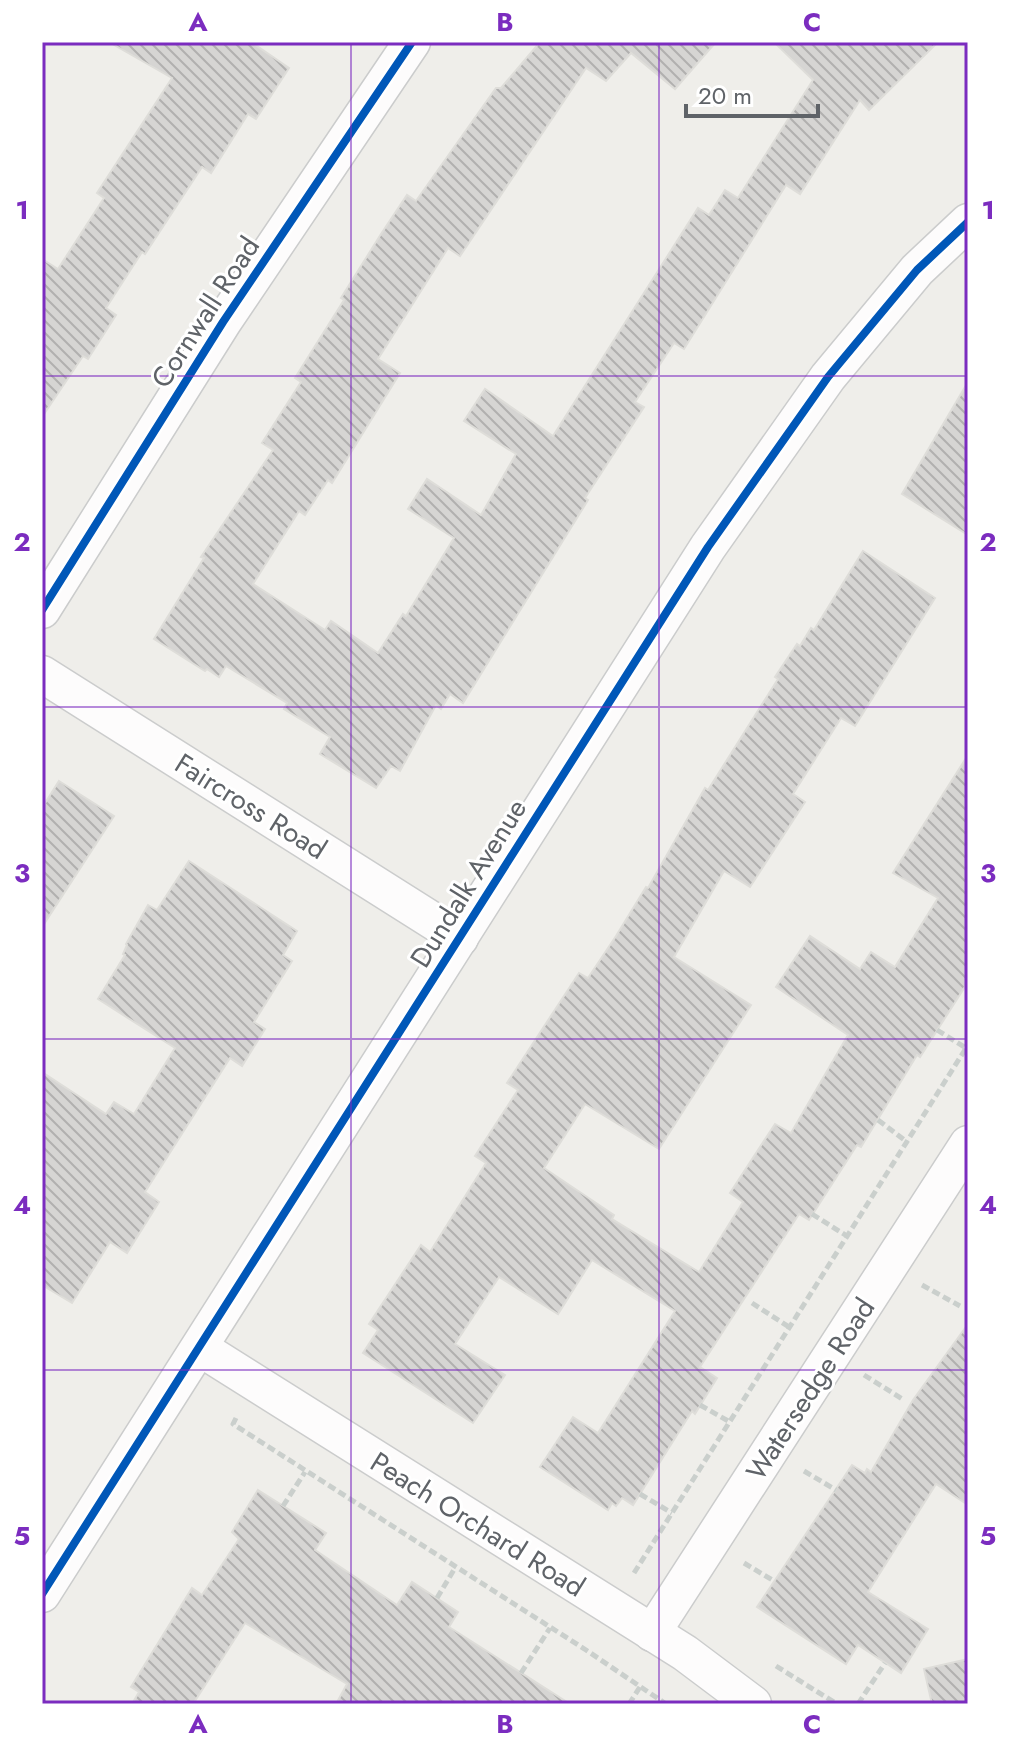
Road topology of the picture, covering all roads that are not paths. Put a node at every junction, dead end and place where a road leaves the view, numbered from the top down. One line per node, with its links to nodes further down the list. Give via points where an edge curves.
1 (412, 42): 3 (street, Cornwall Road, via 223,322)
2 (968, 222): 5 (street, Dundalk Avenue, via 917,270 818,390 708,547)
3 (42, 610)
4 (42, 674): 5 (street, Faircross Road)
5 (460, 938): 7 (street, Dundalk Avenue)
6 (968, 1144): 9 (street, Watersedge Road)
7 (200, 1348): 8 (street, Dundalk Avenue); 9 (street, Peach Orchard Road)
8 (42, 1594)
9 (652, 1633): 10 (street, Peach Orchard Road)
10 (753, 1704)

